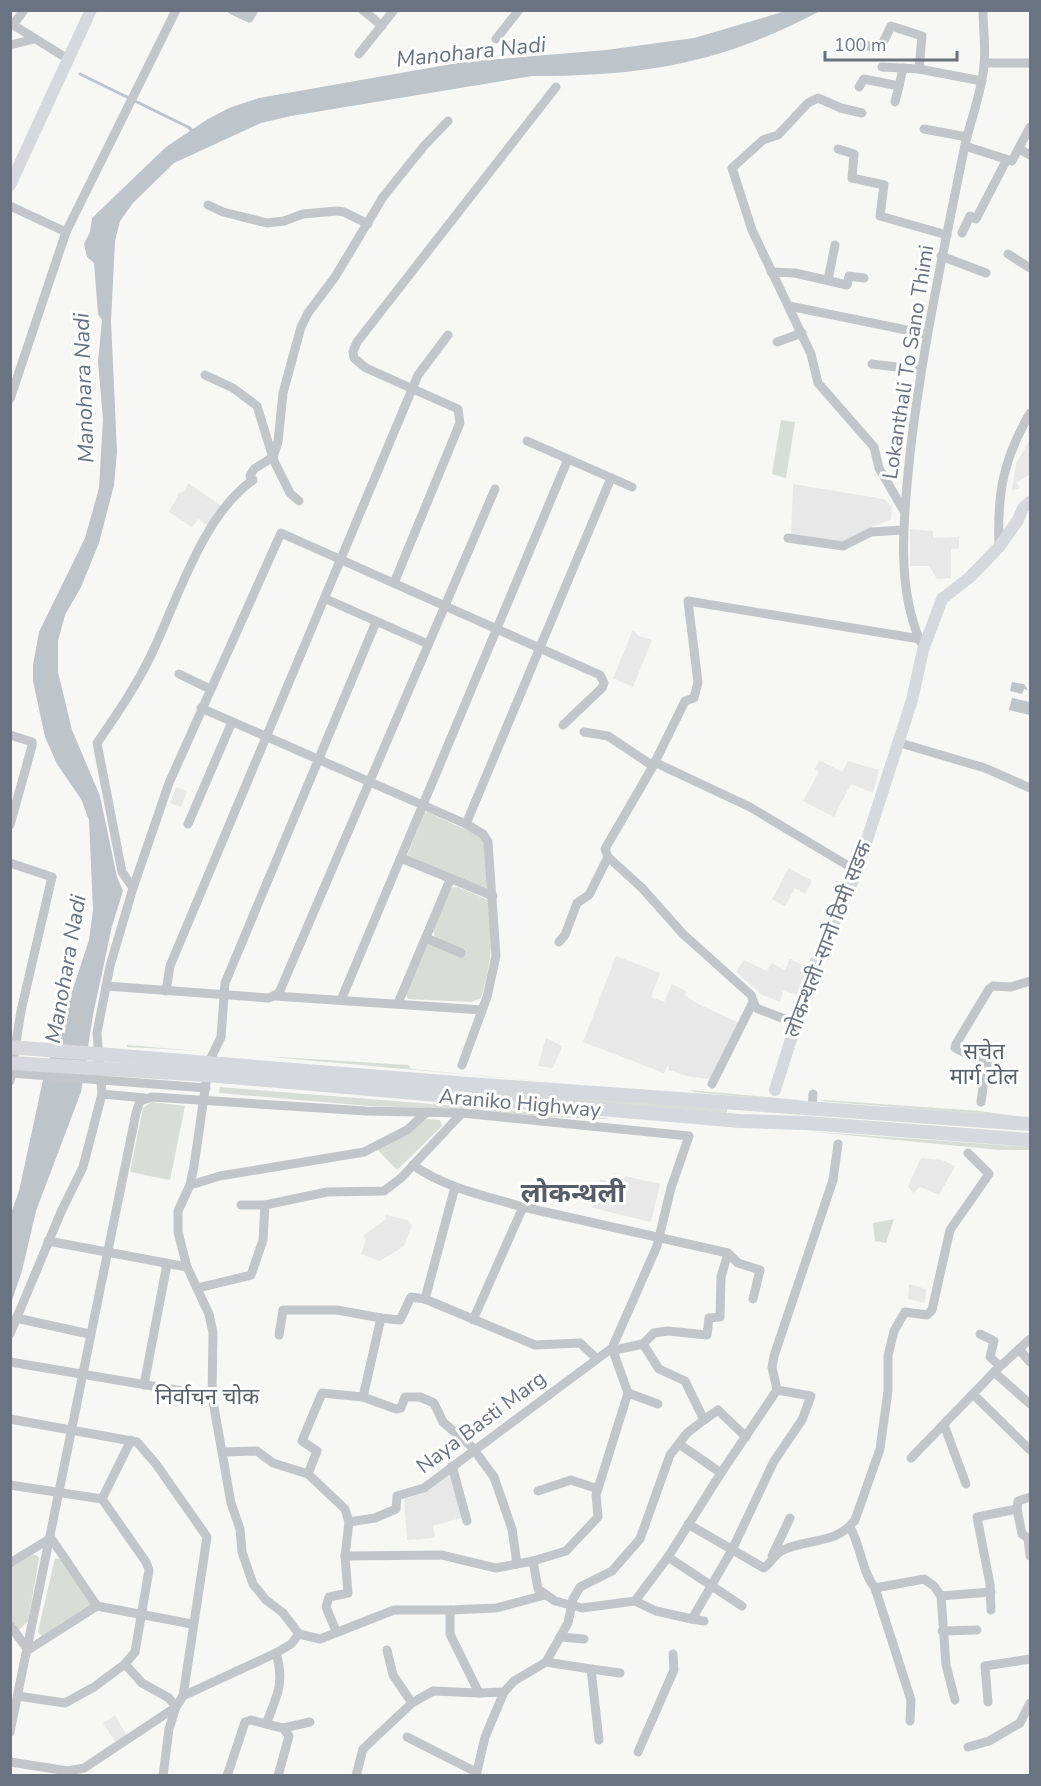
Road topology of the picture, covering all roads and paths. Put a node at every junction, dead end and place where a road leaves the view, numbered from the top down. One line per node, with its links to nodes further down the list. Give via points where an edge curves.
1 (24, 10): 10 (street)
2 (91, 10): 17 (main road)
3 (176, 10): 41 (street)
4 (232, 10): 5 (street, via 249,18)
5 (254, 10)
6 (363, 10): 11 (street)
7 (394, 10): 11 (street)
8 (519, 10): 13 (street)
9 (982, 10): 18 (street, Lokanthali To Sano Thimi)
10 (12, 24): 12 (street)
11 (382, 26): 16 (street)
12 (34, 39): 15 (street); 17 (street)
13 (496, 39)
14 (856, 42): 22 (street, via 878,49 891,26 917,33 922,36)
15 (10, 45)
16 (359, 54)
17 (68, 59): 37 (main road)
18 (985, 63): 19 (street); 23 (street, Lokanthali To Sano Thimi)
19 (1030, 63)
20 (882, 67): 21 (street)
21 (903, 68): 22 (street); 24 (street)
22 (920, 69): 23 (street)
23 (982, 81): 32 (street, Lokanthali To Sano Thimi)
24 (898, 86): 26 (street, via 864,79); 27 (street)
25 (556, 87): 60 (street, via 357,342 354,358 366,368)
26 (859, 87)
27 (895, 102)
28 (862, 113): 48 (street, via 818,98 778,135 763,140 732,168 752,230)
29 (448, 122): 40 (street, via 383,197)
30 (1030, 128): 34 (street)
31 (924, 129): 32 (street)
32 (966, 142): 36 (street); 43 (street, Lokanthali To Sano Thimi)
33 (838, 148): 43 (street, via 854,154 852,178 884,185 880,216)
34 (1019, 149): 35 (street); 36 (street, via 1012,161)
35 (1030, 155)
36 (1006, 161): 42 (street, via 976,219 970,216)
37 (10, 186)
38 (208, 205): 40 (street, via 267,223 337,211)
39 (10, 206): 41 (street)
40 (368, 224): 64 (street, via 301,327 283,393)
41 (66, 232): 61 (street)
42 (962, 233)
43 (946, 235): 46 (street, Lokanthali To Sano Thimi)
44 (835, 245): 51 (street)
45 (1008, 254): 47 (street)
46 (941, 256): 49 (street); 54 (street, Lokanthali To Sano Thimi)
47 (1030, 268)
48 (771, 272): 51 (street); 52 (street)
49 (986, 273)
50 (864, 278): 51 (street, via 849,276 847,285)
51 (828, 280)
52 (789, 306): 53 (street); 54 (street)
53 (802, 333): 56 (street); 71 (street, via 818,383 874,447 879,468)
54 (926, 334): 58 (street, Lokanthali To Sano Thimi)
55 (448, 335): 60 (street, via 418,375)
56 (777, 342)
57 (872, 364): 58 (street)
58 (921, 370): 71 (street, Lokanthali To Sano Thimi)
59 (205, 375): 64 (street, via 233,388 257,406)
60 (414, 388): 75 (street); 76 (street, via 458,409 460,423)
61 (10, 399)
62 (1030, 413): 74 (street, via 1006,464 998,517)
63 (527, 441): 65 (street)
64 (273, 457): 69 (street, via 288,490); 106 (street, via 254,469 250,476 253,480 234,498 203,542 151,656 97,743 122,872)
65 (568, 459): 66 (street); 80 (street)
66 (611, 478): 67 (street); 83 (street)
67 (632, 487)
68 (495, 489): 78 (street)
69 (298, 501)
70 (1030, 502): 74 (main road, लोकन्थली-सानो ठिमी सडक)
71 (904, 511): 72 (street, Lokanthali To Sano Thimi)
72 (903, 530): 73 (street, via 871,532 843,546); 82 (street, Lokanthali To Sano Thimi, via 906,579)
73 (789, 538)
74 (999, 547): 82 (main road, लोकन्थली-सानो ठिमी सडक, via 970,578 942,599)
75 (342, 560): 76 (street); 77 (street); 85 (street, via 281,533)
76 (394, 583): 78 (street)
77 (326, 599): 79 (street); 91 (street)
78 (445, 606): 80 (street); 81 (street)
79 (376, 622): 81 (street); 93 (street)
80 (496, 628): 83 (street); 97 (street)
81 (428, 644): 95 (street)
82 (921, 644): 92 (main road, लोकन्थली-सानो ठिमी सडक, via 912,700); 94 (street, via 688,601 698,682 696,694 685,701)
83 (541, 648): 88 (street, via 603,677 597,694); 99 (street)
84 (179, 674): 85 (street)
85 (210, 689): 86 (street)
86 (201, 708): 87 (street); 106 (street, via 168,783)
87 (232, 722): 91 (street); 98 (street)
88 (563, 725)
89 (584, 732): 94 (street, via 608,736)
90 (10, 735): 100 (street, via 32,742)
91 (267, 737): 93 (street); 113 (street, via 170,966)
92 (897, 742): 96 (street, via 985,768); 104 (main road, लोकन्थली-सानो ठिमी सडक)
93 (320, 760): 95 (street); 114 (street, via 249,924)
94 (654, 764): 101 (street, via 606,849); 104 (street, via 750,807)
95 (370, 783): 97 (street); 115 (street, via 281,990)
96 (1030, 788)
97 (422, 805): 99 (street); 102 (street)
98 (188, 824)
99 (466, 824): 107 (street, via 487,838)
100 (10, 825)
101 (608, 857): 109 (street, via 589,895 573,910); 118 (street, via 683,934 751,995)
102 (401, 858): 105 (street); 116 (street)
103 (10, 863): 127 (street, via 52,877 21,1011)
104 (857, 872): 120 (main road, लोकन्थली-सानो ठिमी सडक, via 814,966)
105 (450, 880): 107 (street); 108 (street)
106 (133, 888): 112 (street)
107 (493, 896): 119 (street, via 496,956)
108 (426, 938): 110 (street); 117 (street)
109 (559, 942)
110 (461, 953)
111 (1030, 981): 134 (street, via 989,989 956,1044 955,1048 990,1065)
112 (106, 986): 113 (street); 130 (street, via 97,1033)
113 (166, 991): 114 (street)
114 (224, 994): 115 (street); 126 (street, via 221,1037)
115 (275, 996): 116 (street)
116 (341, 1000): 117 (street)
117 (398, 1003): 119 (street)
118 (752, 1004): 120 (street, via 760,1011); 128 (street)
119 (482, 1010): 123 (street)
120 (795, 1023): 129 (main road, लोकन्थली-सानो ठिमी सडक)
121 (10, 1047): 126 (highway, Araniko Highway, via 117,1054)
122 (10, 1063): 125 (highway, Araniko Highway)
123 (462, 1065)
124 (10, 1073): 125 (street)
125 (116, 1075): 126 (highway, Araniko Highway)
126 (207, 1075): 133 (street); 137 (highway, Araniko Highway)
127 (10, 1081)
128 (712, 1084)
129 (775, 1090)
130 (102, 1094): 132 (street); 149 (street, via 84,1167)
131 (813, 1094): 137 (street)
132 (145, 1098): 133 (street); 150 (street, via 136,1113)
133 (205, 1099): 135 (street); 143 (street)
134 (981, 1102)
135 (427, 1112): 136 (street); 143 (street, via 406,1130 364,1152 219,1176)
136 (462, 1113): 142 (street); 148 (street, via 689,1136 670,1188)
137 (809, 1116): 138 (highway, Araniko Highway); 139 (highway, Araniko Highway)
138 (1030, 1124)
139 (1030, 1140)
140 (838, 1144): 174 (street, via 833,1180 774,1356)
141 (968, 1153): 207 (street, via 989,1174 950,1230 932,1310 927,1315 905,1312 894,1331 888,1356 880,1449)
142 (413, 1165): 144 (street); 146 (street, via 384,1191 327,1192)
143 (190, 1185): 153 (street, via 178,1211 178,1232)
144 (455, 1186): 147 (street); 155 (street)
145 (241, 1205): 146 (street)
146 (266, 1205): 154 (street, via 263,1240 251,1275)
147 (523, 1207): 148 (street); 159 (street)
148 (659, 1236): 151 (street); 166 (street)
149 (48, 1241): 150 (street); 157 (street)
150 (108, 1253): 152 (street); 161 (street)
151 (728, 1253): 156 (street, via 738,1263 760,1270); 165 (street, Naya Basti Marg, via 721,1277 720,1317 709,1318 707,1335 668,1331 654,1333)
152 (167, 1264): 153 (street); 173 (street)
153 (187, 1267): 154 (street)
154 (196, 1288): 177 (street, via 209,1314 213,1334)
155 (425, 1299): 158 (street, via 411,1297 400,1320); 159 (street)
156 (753, 1299)
157 (16, 1318): 160 (street); 161 (street)
158 (381, 1318): 163 (street, via 337,1310 283,1310); 178 (street)
159 (473, 1320): 168 (street, via 535,1345 580,1343)
160 (10, 1334)
161 (89, 1334): 172 (street)
162 (980, 1334): 171 (street, via 994,1341 990,1357)
163 (279, 1335)
164 (1030, 1339): 167 (street)
165 (643, 1344): 166 (street, Naya Basti Marg); 182 (street, via 659,1370 685,1381)
166 (614, 1349): 168 (street, Naya Basti Marg); 175 (street)
167 (1019, 1349): 170 (street); 171 (street)
168 (596, 1358): 189 (street, Naya Basti Marg)
169 (10, 1362): 172 (street)
170 (1030, 1362)
171 (997, 1369): 176 (street); 180 (street)
172 (81, 1375): 173 (street); 184 (street)
173 (144, 1385): 177 (street)
174 (777, 1390): 185 (street); 209 (street, via 811,1396 802,1420 774,1461)
175 (628, 1393): 179 (street); 197 (street)
176 (973, 1394): 183 (street); 188 (street)
177 (212, 1396): 190 (street)
178 (363, 1397): 189 (street, via 396,1408 400,1408 405,1397 426,1399 439,1409 443,1422); 194 (street, via 322,1393 302,1441 317,1450)
179 (658, 1404)
180 (1030, 1404)
181 (10, 1419): 184 (street)
182 (704, 1420): 185 (street, via 718,1410); 187 (street)
183 (944, 1425): 191 (street); 195 (street)
184 (70, 1430): 186 (street); 198 (street)
185 (746, 1437): 193 (street)
186 (131, 1440): 201 (street); 231 (street, via 141,1444 207,1537)
187 (679, 1444): 193 (street); 224 (street, via 670,1455 640,1539 612,1571 580,1587)
188 (1030, 1450)
189 (476, 1451): 192 (street, Naya Basti Marg); 215 (street, via 494,1477 507,1510)
190 (223, 1452): 194 (street, via 257,1451 273,1463); 236 (street, via 242,1552 253,1584)
191 (911, 1458)
192 (452, 1466): 204 (street); 205 (street, Naya Basti Marg, via 424,1488 397,1496 396,1509 375,1518)
193 (721, 1473): 206 (street)
194 (308, 1474): 205 (street, via 345,1509)
195 (966, 1484)
196 (10, 1485): 198 (street)
197 (598, 1489): 199 (street, via 571,1480); 213 (street, via 598,1516 566,1551)
198 (59, 1491): 201 (street); 208 (street)
199 (538, 1491)
200 (1030, 1497): 202 (street, via 1018,1500)
201 (102, 1499): 228 (street, via 149,1570)
202 (1017, 1509): 211 (street); 219 (street, via 977,1517)
203 (790, 1518): 216 (street)
204 (467, 1521)
205 (349, 1522): 210 (street)
206 (688, 1524): 209 (street); 212 (street)
207 (850, 1527): 216 (street, via 837,1536 779,1552); 218 (street)
208 (51, 1538): 214 (street); 223 (street); 239 (street)
209 (732, 1550): 216 (street, via 760,1567); 217 (street)
210 (345, 1556): 215 (street, via 442,1555 496,1568); 233 (street, via 348,1593 329,1597 326,1607)
211 (1030, 1556)
212 (668, 1557): 217 (street); 222 (street)
213 (533, 1561): 215 (street); 220 (street, via 535,1582)
214 (10, 1563)
215 (518, 1564)
216 (767, 1566)
217 (713, 1585): 225 (street); 229 (street)
218 (875, 1588): 221 (street, via 924,1579); 259 (street, via 911,1700)
219 (991, 1592): 221 (street); 227 (street)
220 (545, 1595): 224 (street); 226 (street, via 496,1608)
221 (941, 1596): 235 (street)
222 (634, 1600): 224 (street, via 601,1607); 229 (street, via 656,1611)
223 (97, 1606): 228 (street); 239 (street)
224 (572, 1606): 237 (street)
225 (742, 1606)
226 (450, 1610): 233 (street, via 394,1610); 249 (street, via 450,1634)
227 (991, 1610)
228 (141, 1615): 231 (street); 245 (street, via 135,1652)
229 (692, 1619): 230 (street)
230 (704, 1621)
231 (192, 1624): 252 (street)
232 (10, 1625): 239 (street)
233 (336, 1630): 236 (street, via 321,1639)
234 (977, 1630): 235 (street)
235 (942, 1631): 254 (street)
236 (299, 1635): 241 (street)
237 (560, 1637): 238 (street); 244 (street)
238 (584, 1639)
239 (28, 1650): 253 (street)
240 (387, 1650): 255 (street, via 393,1675)
241 (276, 1653): 252 (street); 261 (street, via 281,1684)
242 (673, 1654): 267 (street, via 674,1670)
243 (1030, 1659): 256 (street, via 985,1666)
244 (546, 1662): 246 (street); 250 (street)
245 (125, 1664): 248 (street); 253 (street, via 65,1703)
246 (591, 1669): 247 (street); 265 (street)
247 (620, 1673)
248 (148, 1688): 251 (street); 258 (street, via 169,1698)
249 (479, 1692): 250 (street); 255 (street, via 433,1692)
250 (504, 1692): 269 (street, via 485,1737)
251 (140, 1696)
252 (183, 1696): 258 (street)
253 (15, 1698): 263 (street)
254 (955, 1700)
255 (412, 1702): 273 (street, via 363,1749)
256 (988, 1702)
257 (1030, 1703): 266 (street, via 1023,1719 1007,1732)
258 (176, 1707): 268 (street, via 77,1771); 270 (street)
259 (910, 1721)
260 (310, 1722): 262 (street)
261 (266, 1724): 262 (street); 271 (street, via 245,1722)
262 (283, 1728): 272 (street, via 289,1742)
263 (10, 1732)
264 (407, 1737): 269 (street)
265 (599, 1740)
266 (968, 1748)
267 (638, 1752)
268 (10, 1762)
269 (476, 1774)
270 (163, 1776)
271 (227, 1776)
272 (278, 1776)
273 (356, 1776)

